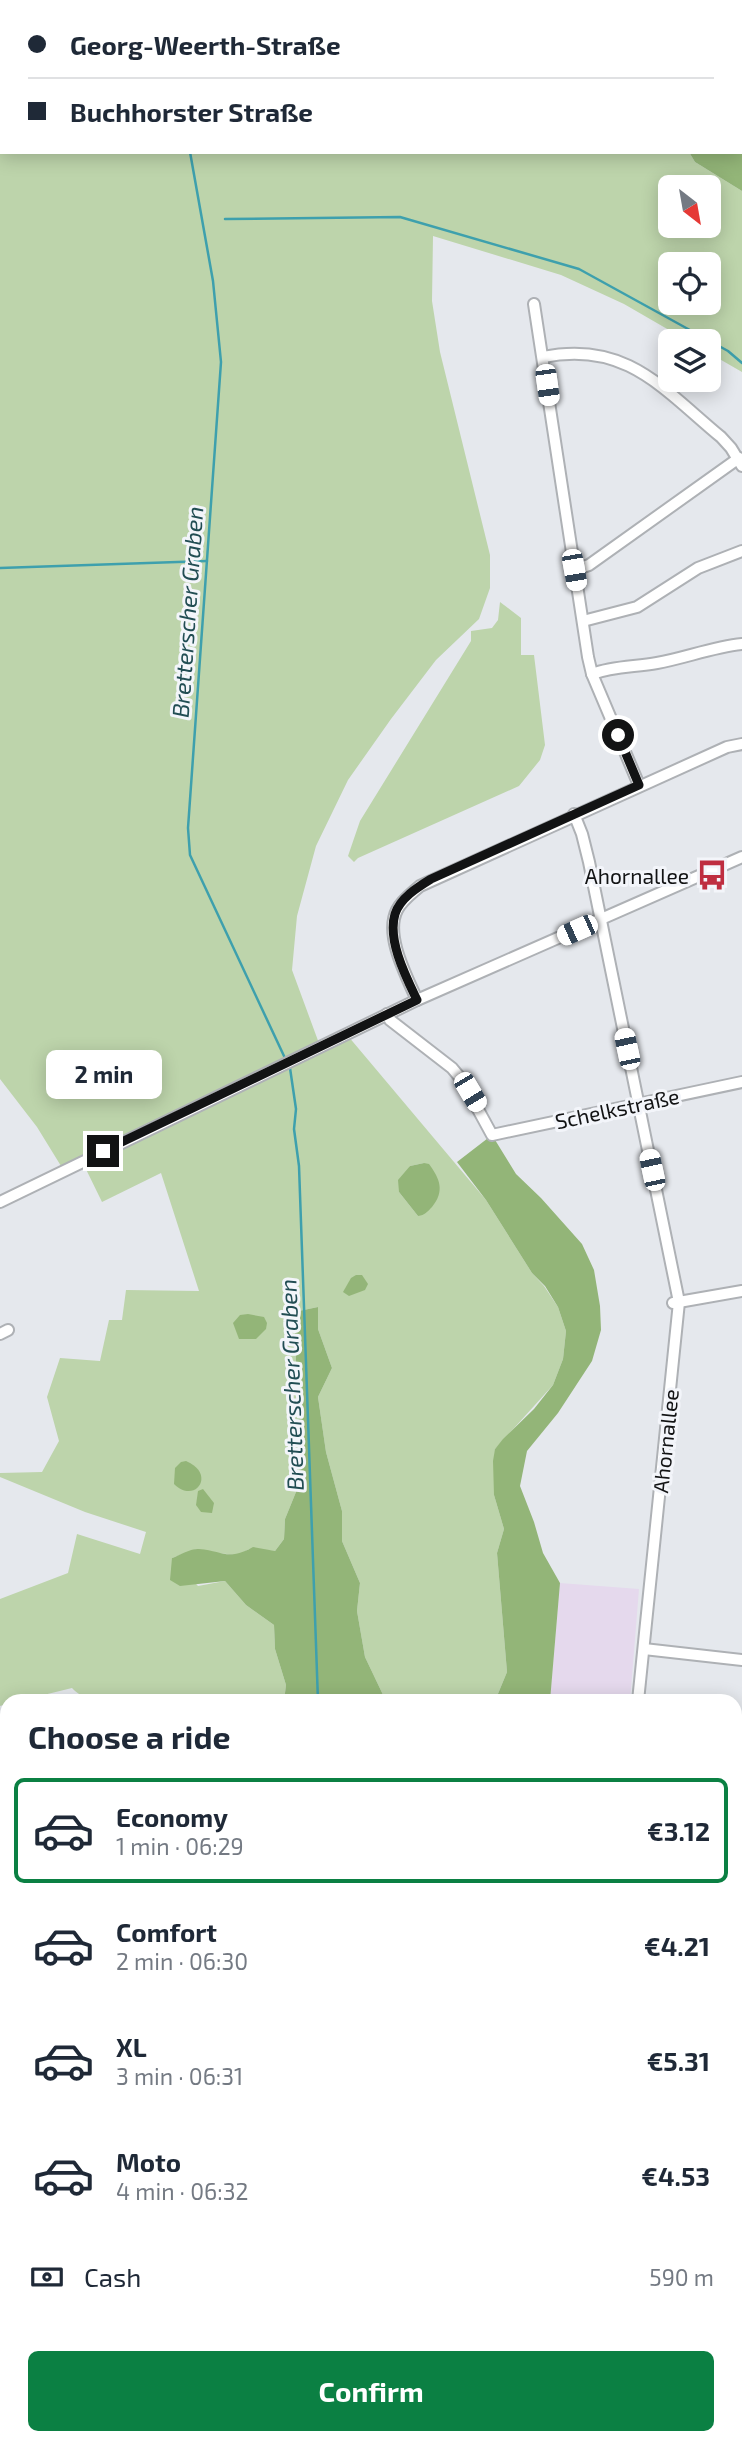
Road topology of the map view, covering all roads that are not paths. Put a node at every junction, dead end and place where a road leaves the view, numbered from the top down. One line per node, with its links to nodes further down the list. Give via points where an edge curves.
1 (534, 304): 2 (street)
2 (543, 357): 3 (street, via 584,352 630,365 721,438); 5 (street)
3 (740, 462): 5 (street, via 589,565)
4 (742, 551): 6 (street, via 698,568 637,607)
5 (574, 570): 6 (street)
6 (583, 621): 8 (street)
7 (742, 644): 8 (street)
8 (592, 674): 10 (street)
9 (742, 744): 10 (street)
10 (639, 785): 11 (street)
11 (574, 814): 13 (street, Ahornallee, via 585,843); 14 (street, via 431,879 404,900 395,913 396,944)
12 (742, 857): 13 (street)
13 (600, 920): 14 (street); 17 (street, Ahornallee)
14 (417, 1000): 15 (street)
15 (387, 1014): 17 (street, Schelkstraße, via 452,1068 492,1135); 18 (street)
16 (742, 1082): 17 (street, Schelkstraße)
17 (637, 1103): 20 (street, Ahornallee)
18 (0, 1202)
19 (742, 1291): 20 (street)
20 (676, 1302): 21 (street, Ahornallee)
21 (644, 1649): 22 (street); 23 (street, Ahornallee)
22 (742, 1660)
23 (639, 1694)

